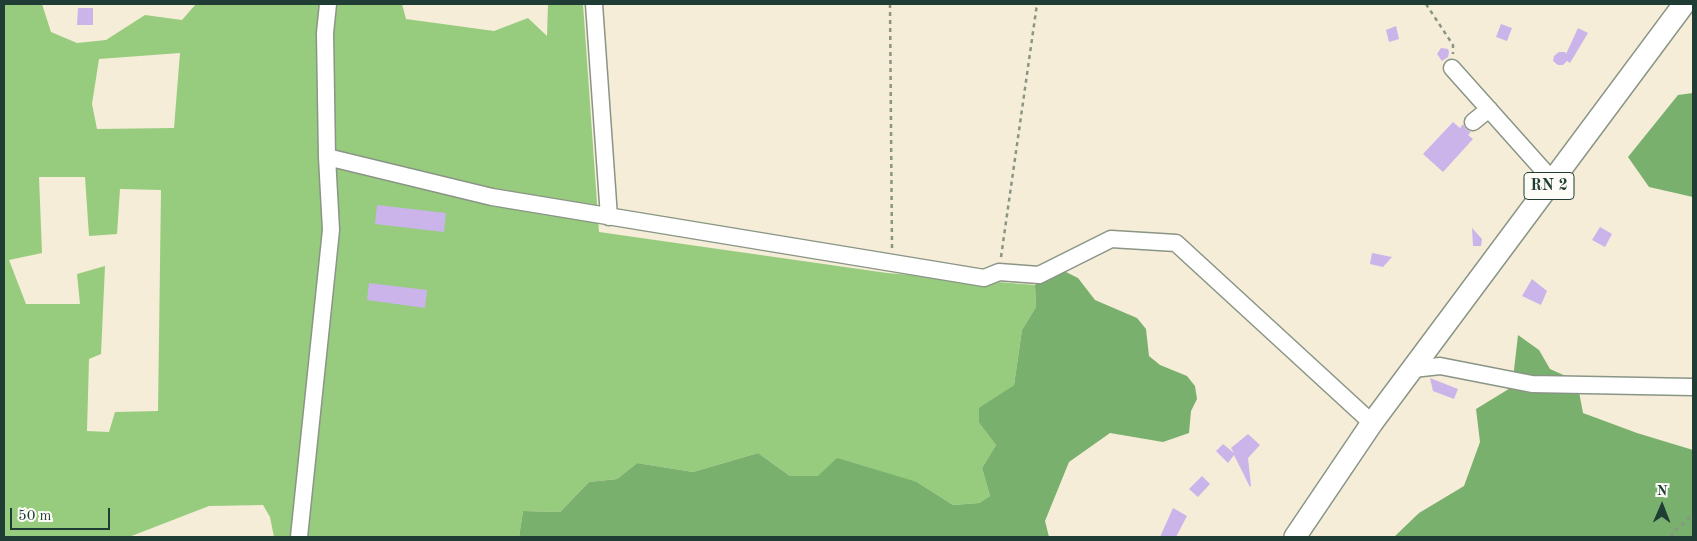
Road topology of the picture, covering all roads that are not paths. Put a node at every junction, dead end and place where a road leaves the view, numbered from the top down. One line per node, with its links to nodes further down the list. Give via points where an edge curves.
1 (328, 4): 7 (street, via 324,33)
2 (594, 4): 9 (street)
3 (1684, 4): 8 (main road, RN 2)
4 (1452, 68): 5 (street)
5 (1489, 110): 6 (street); 8 (street)
6 (1473, 122)
7 (327, 157): 9 (street, via 492,197); 13 (street, via 331,230)
8 (1553, 181): 10 (main road, RN 2)
9 (609, 217): 12 (street, via 984,278 999,272 1039,275 1111,239 1176,243)
10 (1413, 369): 11 (street, via 1440,366 1532,384); 12 (main road, RN 2)
11 (1693, 387)
12 (1372, 423): 14 (main road, RN 2)
13 (299, 537)
14 (1295, 537)

